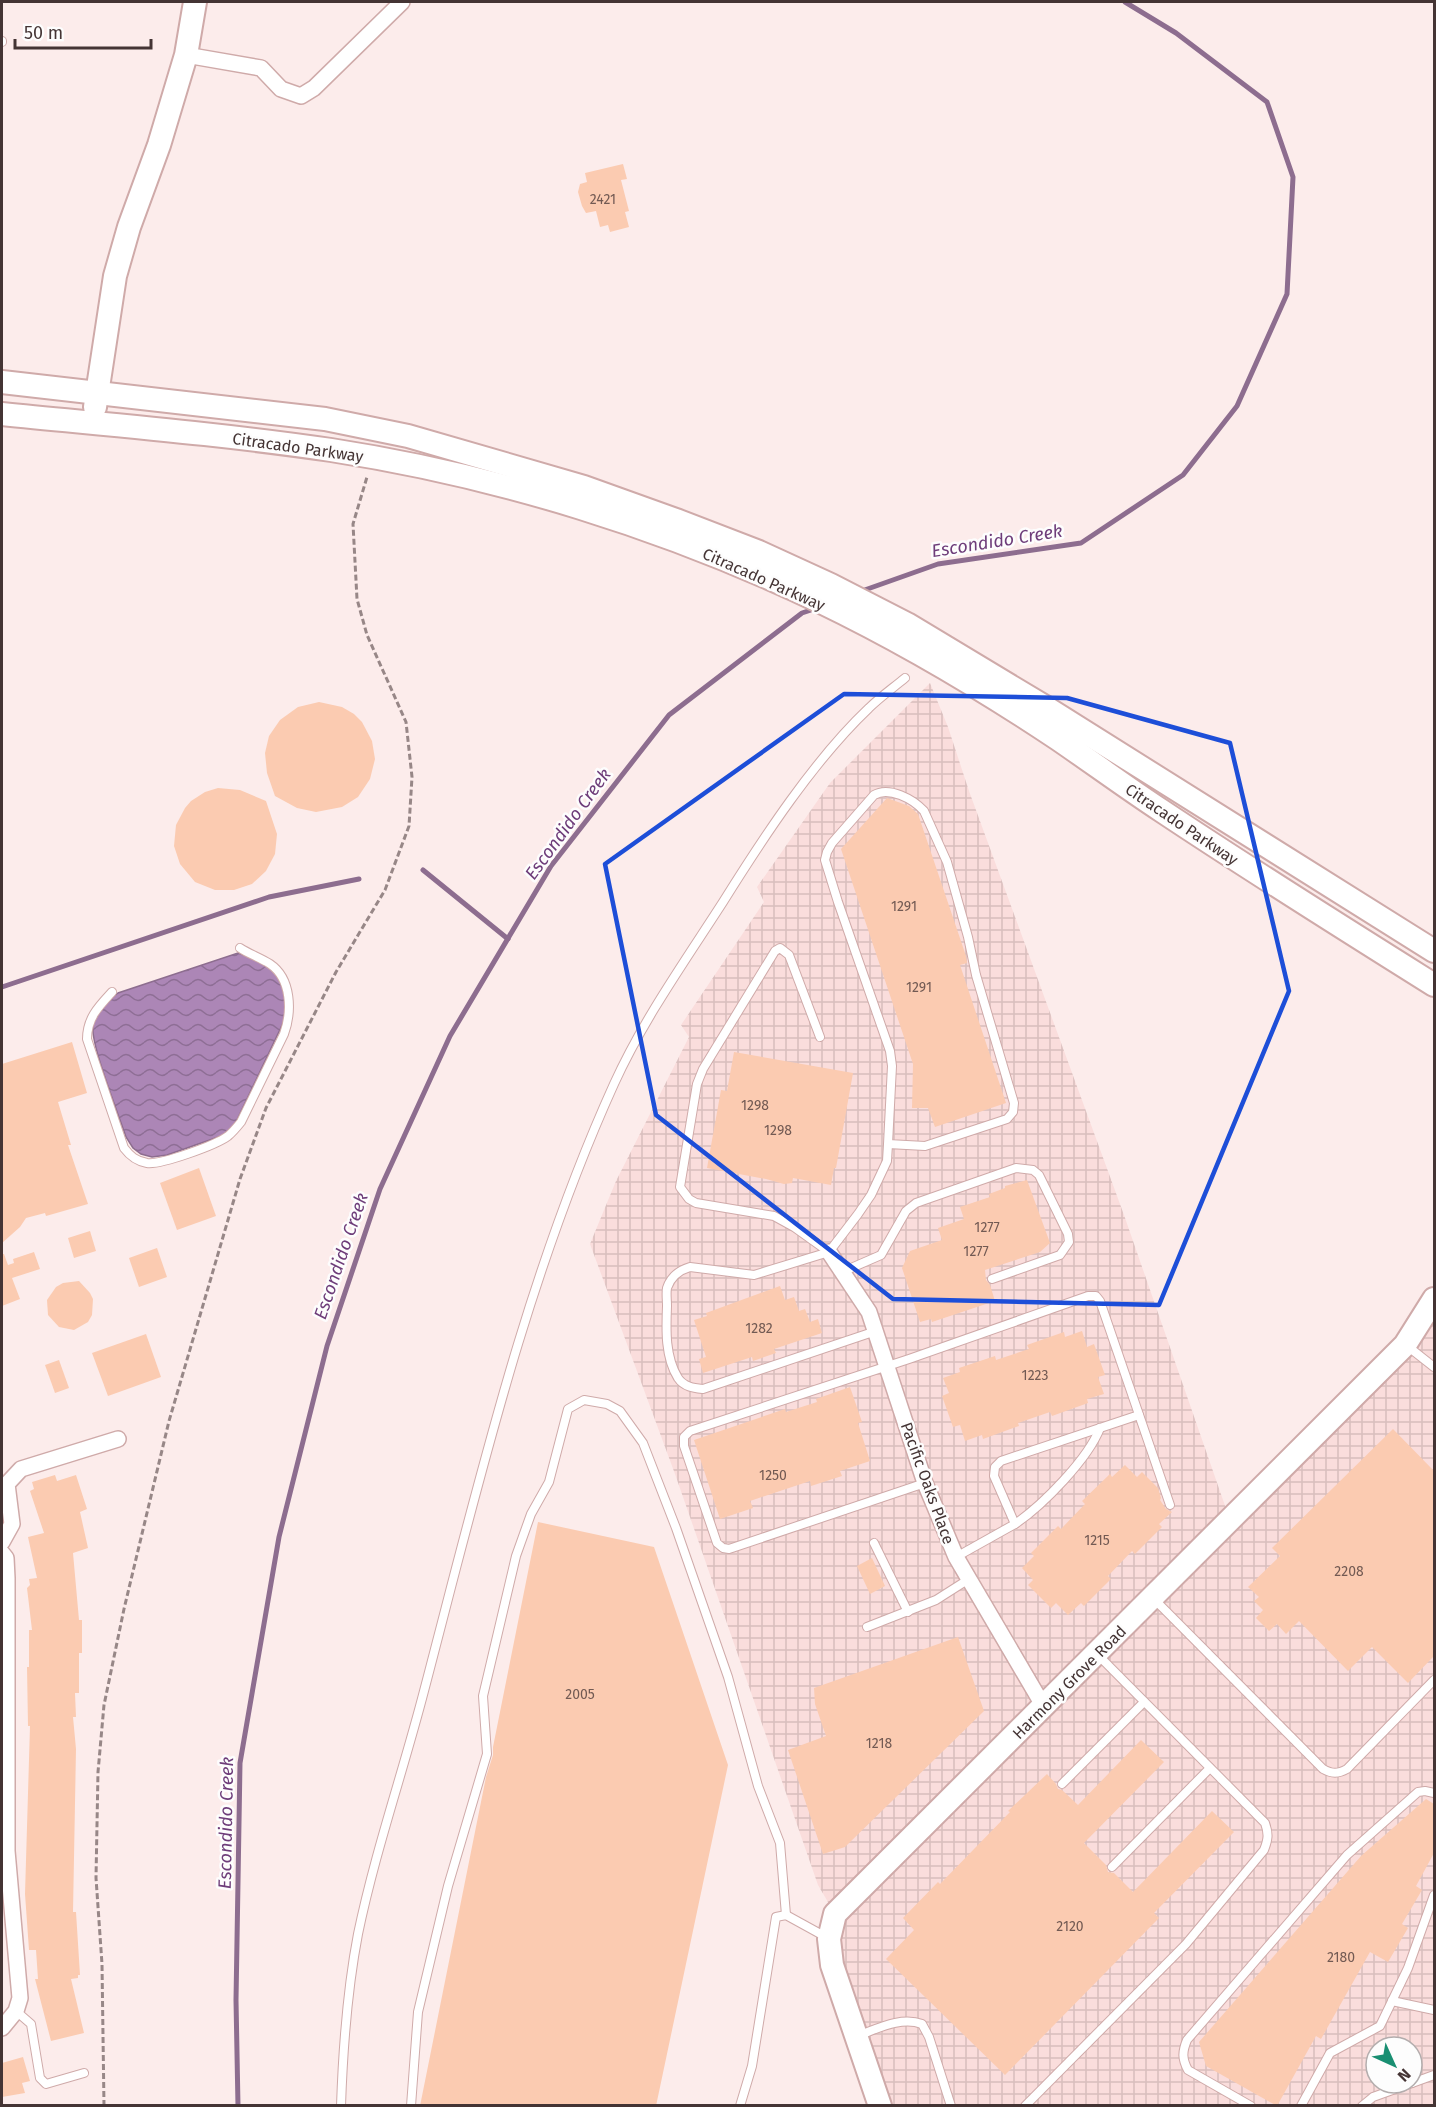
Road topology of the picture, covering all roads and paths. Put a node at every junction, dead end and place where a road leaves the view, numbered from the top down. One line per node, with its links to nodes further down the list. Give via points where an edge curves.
1 (195, 2): 3 (main road)
2 (402, 2): 3 (street, via 314,88 301,96 281,89 261,68)
3 (186, 55): 5 (main road, via 116,276)
4 (2, 382): 5 (main road, Citracado Parkway)
5 (97, 392): 7 (main road); 9 (main road, Citracado Parkway, via 325,419 408,436 573,484 676,519 831,585)
6 (2, 414): 7 (main road, Citracado Parkway)
7 (93, 423): 8 (main road, Citracado Parkway, via 271,442)
8 (372, 458): 9 (main road, Citracado Parkway, via 519,491 659,534); 58 (path, via 353,524 357,599 367,635 406,722 412,777 409,826 385,890 336,972 266,1108 240,1179 169,1421 124,1609 105,1705 98,1772 96,1878)
9 (900, 632): 12 (main road, Citracado Parkway, via 1044,707); 13 (main road, Citracado Parkway, via 1156,808)
10 (905, 678): 59 (lane, via 869,708 818,766 736,880 642,1031 615,1081 581,1162 531,1302 494,1425 384,1832 347,2000)
11 (240, 948): 14 (lane, via 278,972 289,999 289,1020 235,1130 220,1141 165,1161 144,1163 132,1158 124,1148 87,1039 94,1012)
12 (1434, 951)
13 (1434, 985)
14 (112, 992)
15 (820, 1037): 17 (lane, via 789,955 780,948 702,1069 680,1187 696,1203 774,1216)
16 (888, 1144): 16 (lane, via 938,1144 1007,1119 1014,1103 947,862 919,805 881,791 832,843 825,860 890,1051); 17 (lane, via 886,1161 870,1195)
17 (829, 1252): 18 (street, Pacific Oaks Place); 21 (lane, via 754,1275 690,1267 681,1270 667,1288 666,1328 669,1353 679,1380 703,1389)
18 (842, 1272): 19 (lane, via 881,1255 910,1206 1016,1168 1033,1170 1039,1175 1069,1242 1060,1255); 21 (street, Pacific Oaks Place, via 869,1312)
19 (992, 1279)
20 (1434, 1299): 22 (main road, Harmony Grove Road)
21 (876, 1331): 23 (street, Pacific Oaks Place)
22 (1405, 1345): 24 (lane); 36 (main road, Harmony Grove Road)
23 (887, 1365): 25 (lane, via 1096,1296); 28 (street, Pacific Oaks Place); 28 (lane, via 690,1431 684,1437 684,1446 717,1543 729,1550)
24 (1434, 1367)
25 (1139, 1415): 26 (lane); 29 (lane)
26 (1100, 1428): 30 (lane, via 1085,1457); 30 (lane, via 1001,1461 995,1467 994,1476)
27 (117, 1439): 31 (street, via 21,1469 8,1484 12,1524)
28 (925, 1483): 34 (street, Pacific Oaks Place)
29 (1170, 1505)
30 (1015, 1524): 34 (lane)
31 (2, 1542)
32 (874, 1543): 37 (lane)
33 (2, 1553): 46 (street, via 7,1578)
34 (956, 1557): 35 (street, Pacific Oaks Place)
35 (969, 1579): 37 (lane); 42 (street, Pacific Oaks Place)
36 (1153, 1598): 39 (main road, Harmony Grove Road); 40 (lane, via 1331,1773 1347,1769)
37 (908, 1612): 38 (lane)
38 (867, 1627)
39 (1096, 1654): 41 (lane); 42 (main road, Harmony Grove Road)
40 (1434, 1680)
41 (1144, 1702): 43 (lane); 44 (lane)
42 (1044, 1707): 50 (main road, Harmony Grove Road, via 835,1914)
43 (1210, 1768): 47 (lane); 64 (lane, via 1265,1823 1269,1832 1264,1850 1186,1944)
44 (1062, 1784)
45 (1434, 1793): 65 (lane, via 1418,1792 1347,1855 1187,2040 1183,2060 1188,2070)
46 (4, 1851): 53 (street, via 20,1998)
47 (1112, 1867)
48 (1434, 1895): 51 (lane)
49 (786, 1915): 50 (lane); 60 (lane, via 780,1843 758,1786 728,1677 643,1443 620,1411 584,1400 568,1409 549,1482 531,1514 514,1566 483,1696 486,1754 448,1886 418,2012); 61 (lane, via 776,1917 752,2066)
50 (830, 1939): 55 (main road, Harmony Grove Road, via 832,1965)
51 (1392, 2001): 52 (lane); 66 (lane, via 1380,2026 1330,2053)
52 (1434, 2010)
53 (16, 2011): 54 (street); 56 (lane, via 32,2024 40,2078 46,2084)
54 (2, 2028)
55 (856, 2036): 62 (main road, Harmony Grove Road); 63 (lane, via 908,2020 922,2024)
56 (84, 2073)
57 (1379, 2095): 67 (lane)
58 (104, 2106)
59 (341, 2106)
60 (411, 2106)
61 (740, 2106)
62 (880, 2106)
63 (951, 2106)
64 (1025, 2106)
65 (1251, 2106)
66 (1301, 2106)
67 (1362, 2106)

